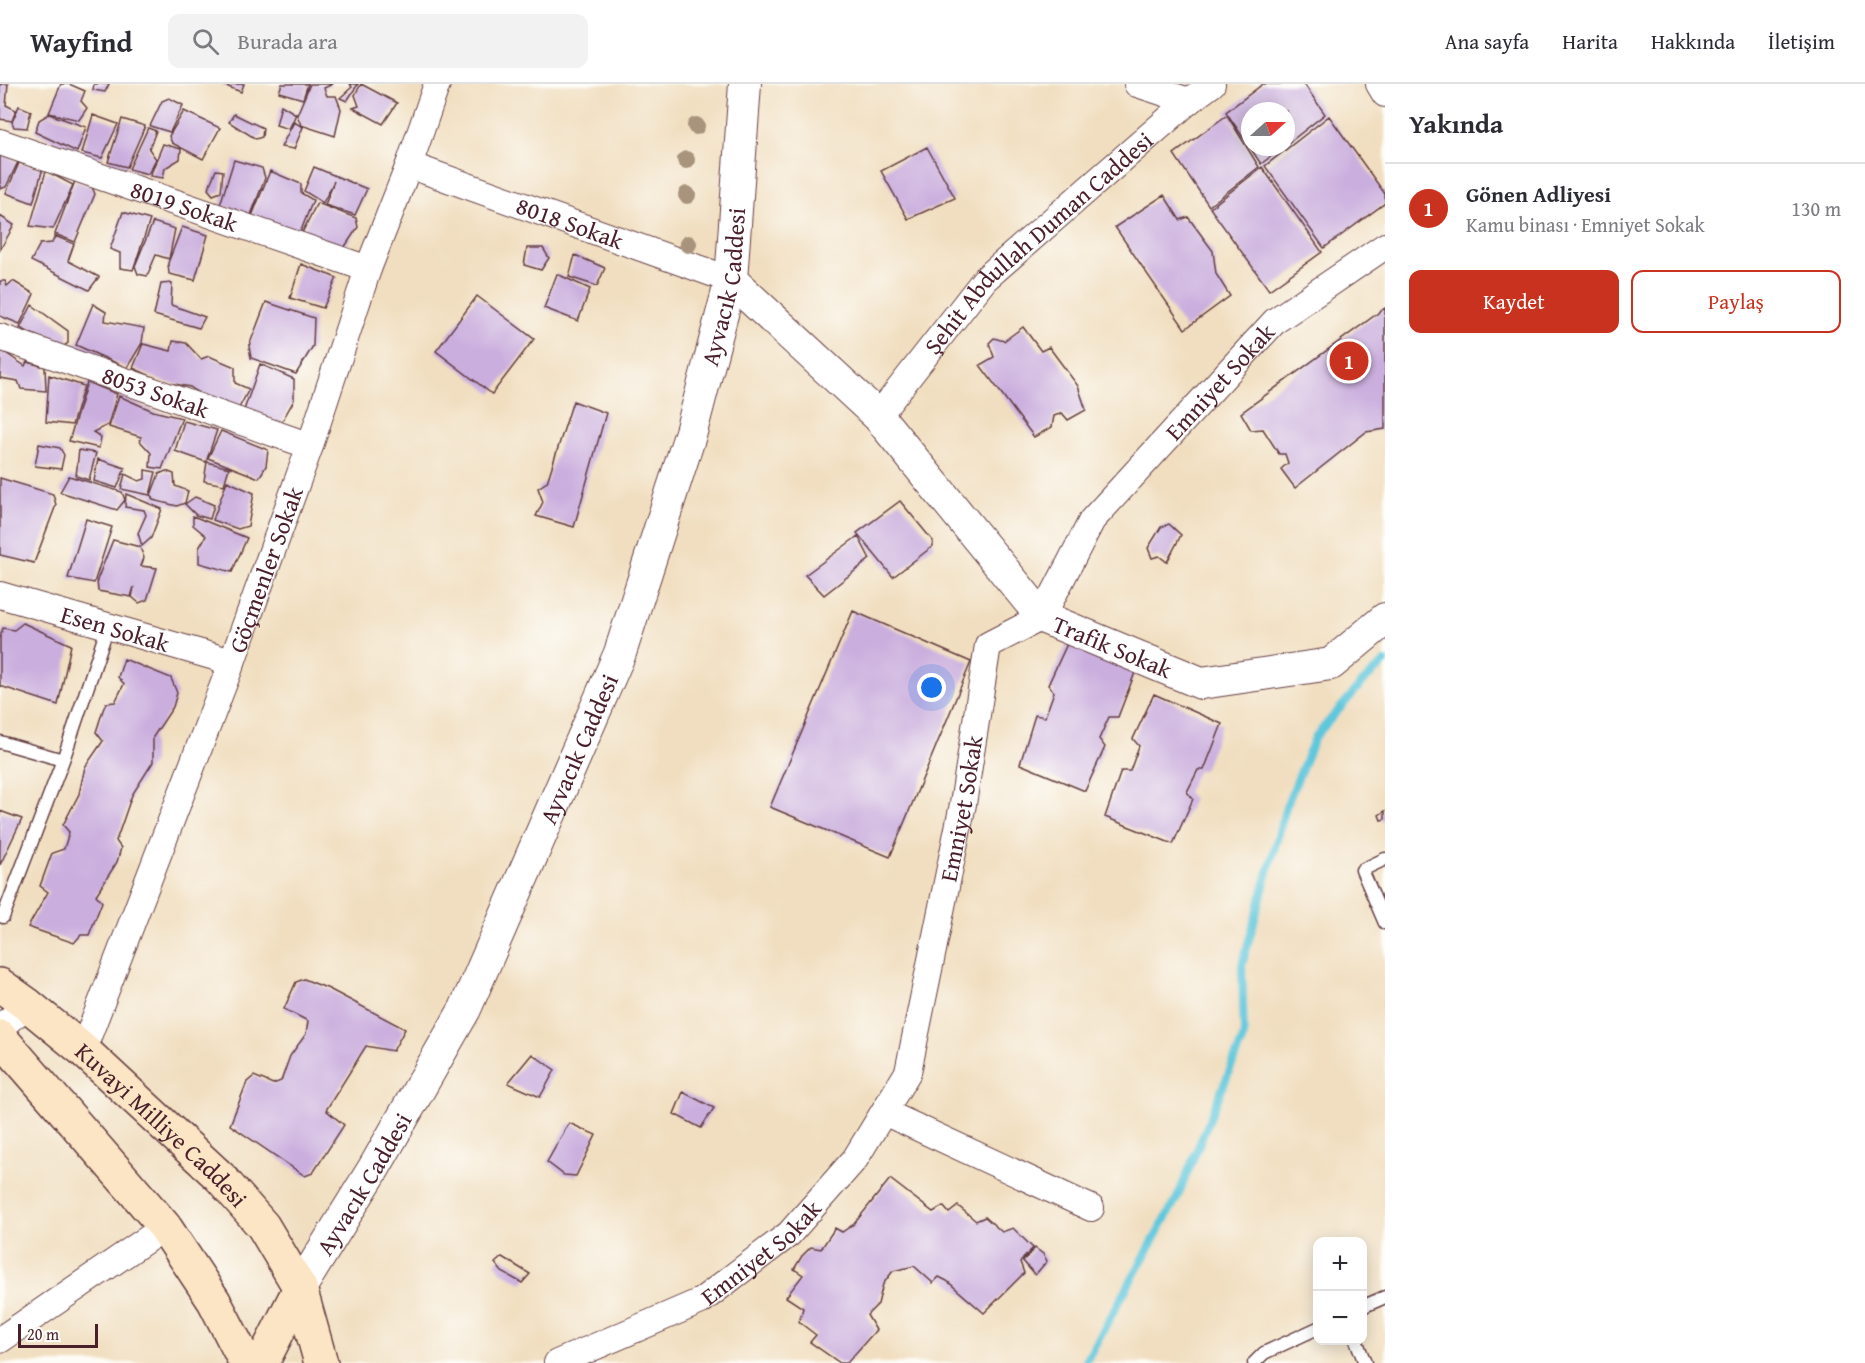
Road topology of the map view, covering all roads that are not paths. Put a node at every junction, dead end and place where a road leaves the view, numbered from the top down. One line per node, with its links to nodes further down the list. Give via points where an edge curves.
1 (437, 84): 9 (street, Göçmenler Sokak)
2 (745, 84): 12 (street, Ayvacık Caddesi)
3 (1137, 84): 7 (street)
4 (1212, 84): 7 (street, Şehit Abdullah Duman Caddesi)
5 (1379, 84): 6 (street)
6 (1385, 94)
7 (1189, 101): 14 (street, Şehit Abdullah Duman Caddesi, via 985,279)
8 (0, 142): 11 (street, 8019 Sokak)
9 (409, 165): 11 (street, Göçmenler Sokak); 12 (street, 8018 Sokak)
10 (1385, 246): 17 (street, Emniyet Sokak, via 1275,321 1092,520)
11 (368, 269): 15 (street, Göçmenler Sokak)
12 (731, 280): 14 (street, Trafik Sokak); 34 (street, Ayvacık Caddesi, via 691,432 620,653 550,817 465,1009)
13 (0, 337): 15 (street, 8053 Sokak)
14 (878, 416): 17 (street, Trafik Sokak)
15 (310, 446): 20 (street, Göçmenler Sokak)
16 (0, 595): 19 (street, Esen Sokak)
17 (1042, 617): 18 (street, Trafik Sokak, via 1201,683 1331,664); 31 (street, Emniyet Sokak, via 988,645 963,804 908,1072)
18 (1385, 619)
19 (108, 626): 20 (street, Esen Sokak); 22 (lane)
20 (232, 662): 30 (street, Göçmenler Sokak)
21 (0, 742): 22 (lane)
22 (63, 760): 24 (lane)
23 (1385, 859): 25 (lane, via 1362,870)
24 (3, 917)
25 (1385, 923)
26 (0, 985): 27 (main road, Kuvayi Milliye Caddesi)
27 (28, 1005): 28 (street); 30 (main road, Kuvayi Milliye Caddesi)
28 (0, 1027)
29 (0, 1037): 33 (main road)
30 (83, 1050): 34 (main road, Kuvayi Milliye Caddesi, via 220,1177 263,1226)
31 (884, 1112): 32 (street); 43 (street, Emniyet Sokak, via 855,1159 780,1241 701,1301)
32 (1091, 1208)
33 (165, 1227): 38 (street); 40 (main road, via 214,1301)
34 (300, 1288): 41 (main road, Ayvacık Caddesi); 42 (main road, Kuvayi Milliye Caddesi)
35 (1385, 1297): 36 (lane)
36 (1367, 1305)
37 (1313, 1330): 44 (lane, via 1264,1353)
38 (0, 1340)
39 (1358, 1345): 45 (lane)
40 (246, 1363)
41 (262, 1363)
42 (321, 1363)
43 (557, 1363)
44 (1254, 1363)
45 (1365, 1363)

